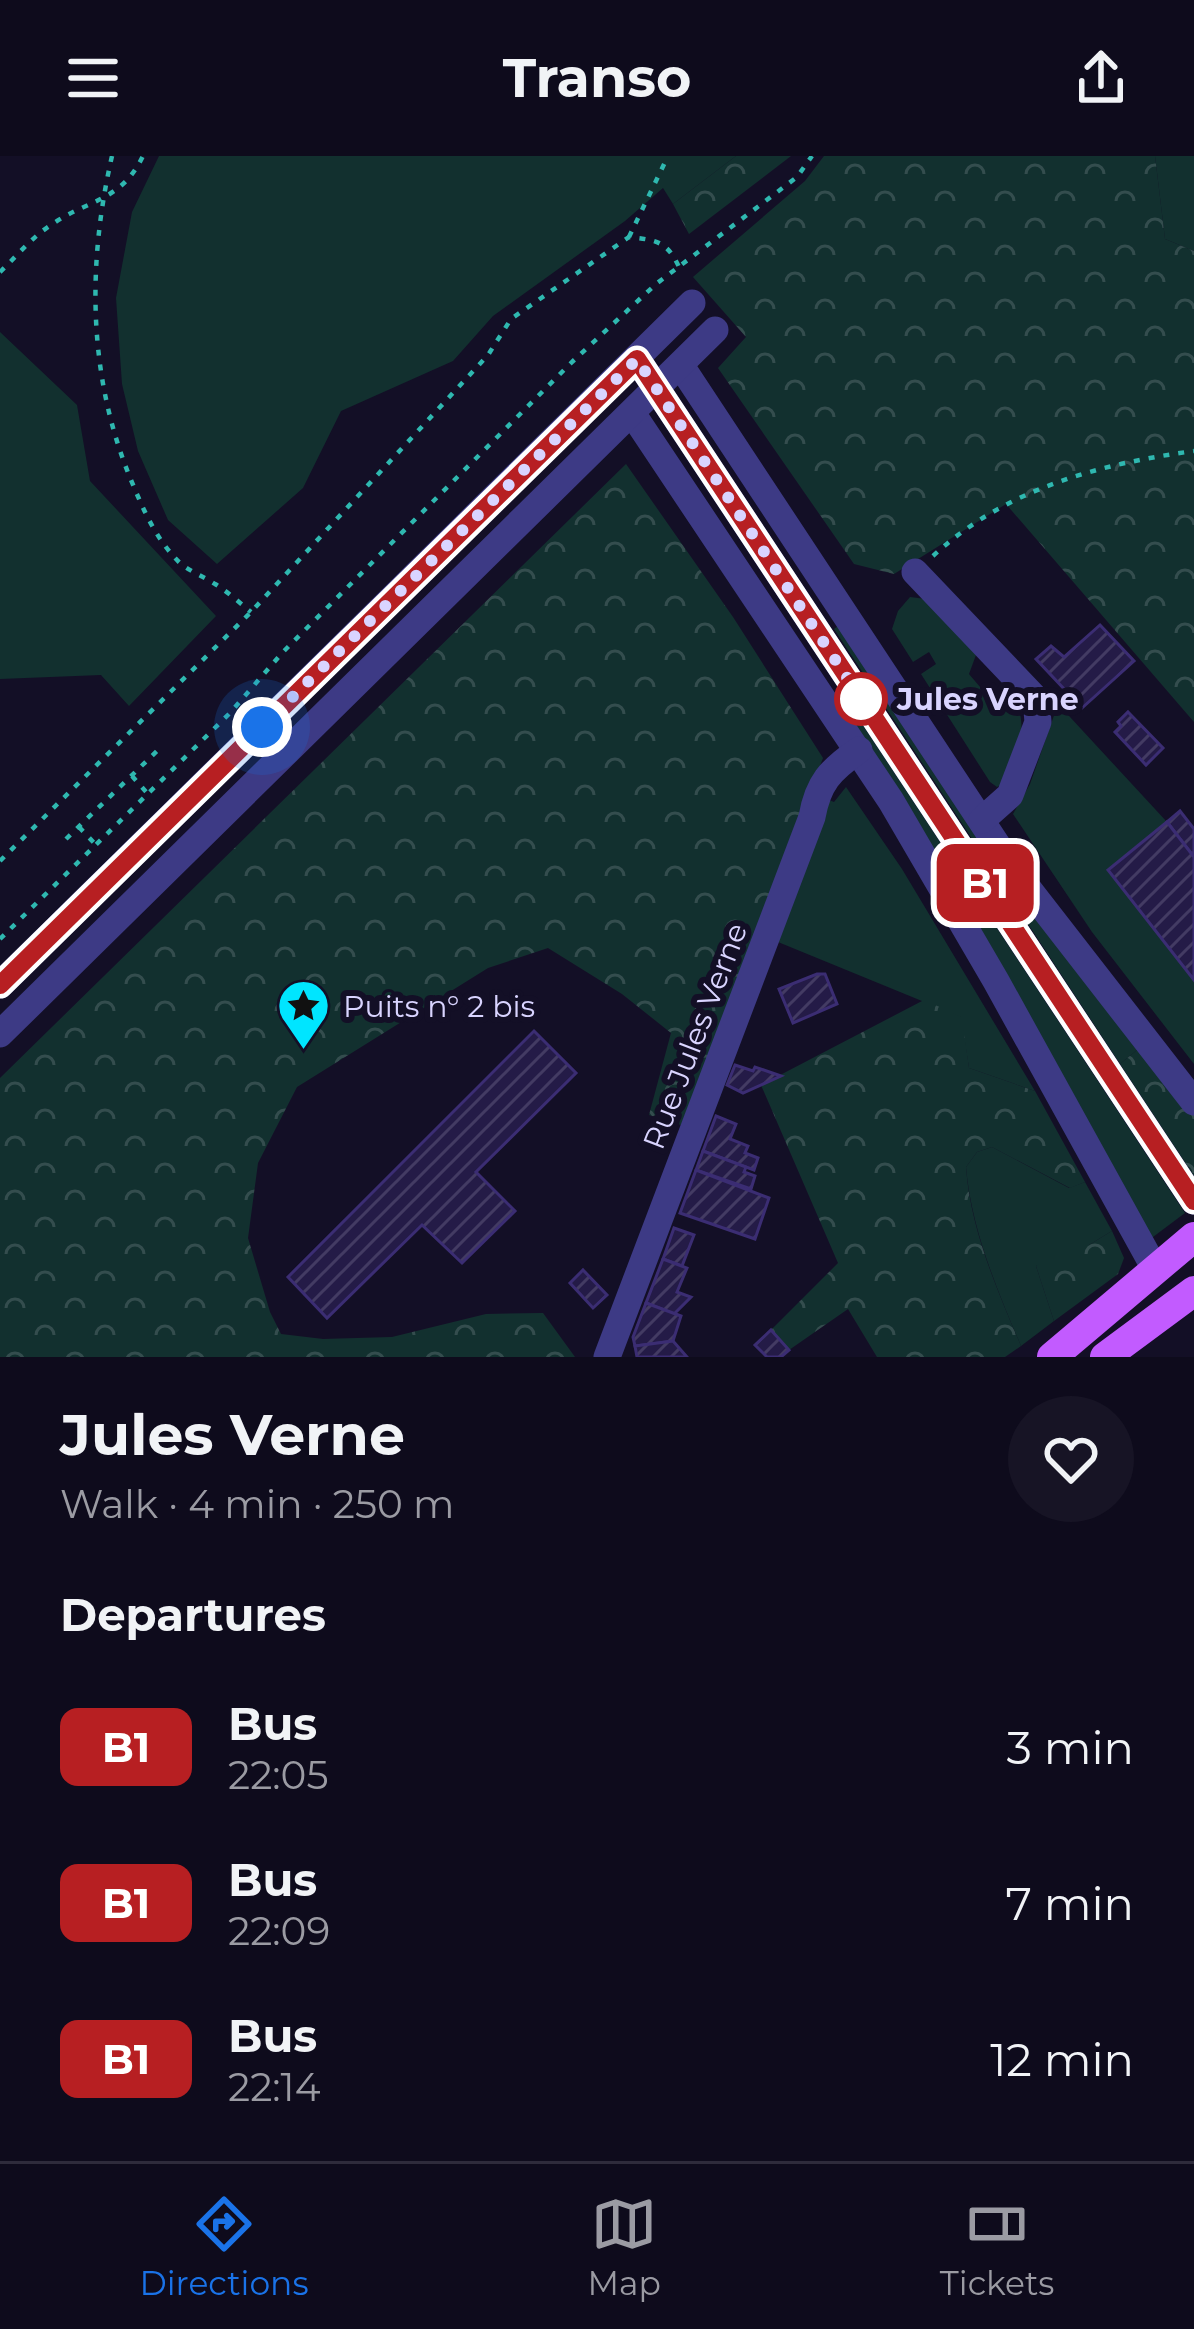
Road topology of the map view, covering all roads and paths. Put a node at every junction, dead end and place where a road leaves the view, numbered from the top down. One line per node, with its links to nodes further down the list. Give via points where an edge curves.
1 (112, 156): 5 (path)
2 (143, 156): 5 (path, via 134,176)
3 (668, 156): 6 (path)
4 (812, 156): 7 (path)
5 (101, 202): 8 (path, via 51,224); 17 (path, via 94,337 116,443 148,520 179,563)
6 (629, 237): 7 (path, via 661,240); 17 (path, via 511,320 488,355)
7 (679, 267): 21 (path, via 430,502)
8 (0, 272)
9 (692, 303): 11 (street)
10 (716, 330): 12 (street)
11 (637, 359): 13 (street); 28 (street)
12 (681, 366): 13 (street); 22 (street)
13 (658, 388): 14 (street); 31 (street)
14 (632, 413): 19 (street); 29 (street)
15 (1194, 451): 16 (path, via 1017,496)
16 (915, 572): 22 (street, via 1036,699 1038,722 1010,795)
17 (251, 613): 26 (path)
18 (158, 750): 20 (path)
19 (859, 750): 33 (street); 34 (street, Rue Jules Verne, via 830,771 817,793)
20 (131, 775): 21 (path); 23 (path)
21 (148, 794): 25 (path)
22 (982, 820): 30 (street)
23 (78, 826): 24 (path); 25 (path)
24 (66, 838)
25 (96, 845): 27 (path)
26 (0, 861)
27 (0, 939)
28 (0, 986)
29 (0, 1034)
30 (1194, 1102)
31 (1194, 1201)
32 (1194, 1237): 33 (main road)
33 (1183, 1273): 35 (main road); 36 (main road); 37 (main road)
34 (609, 1356)
35 (1052, 1357)
36 (1081, 1357)
37 (1105, 1357)

